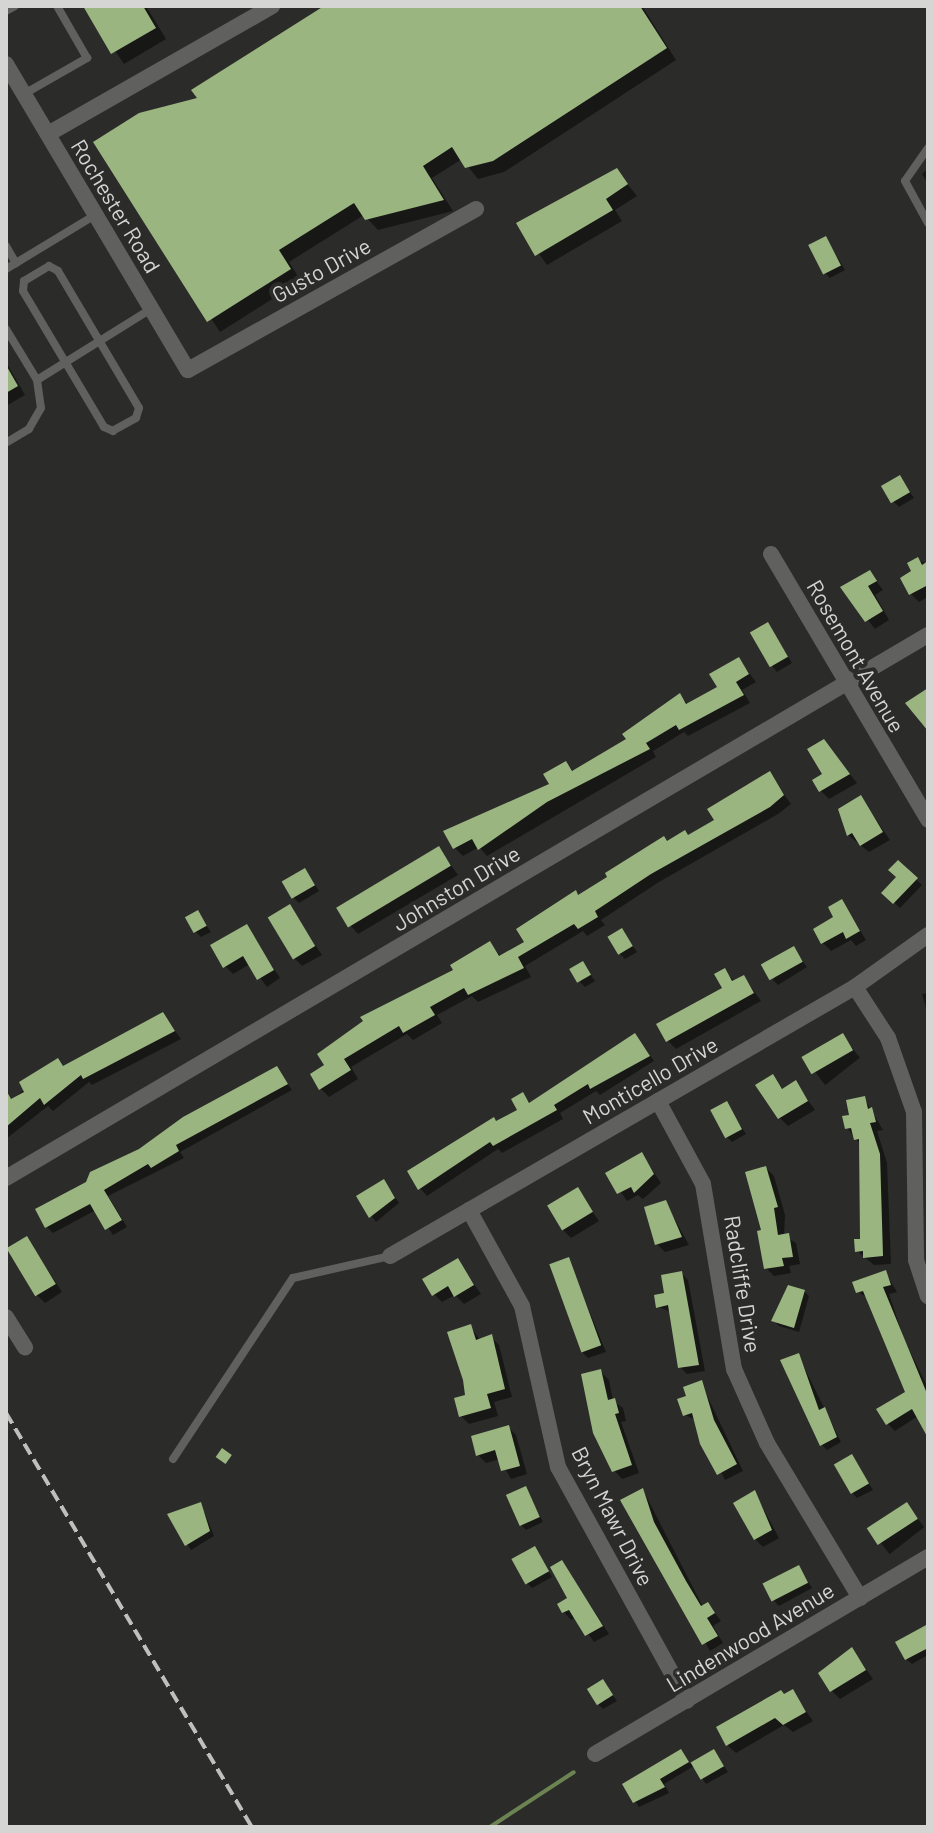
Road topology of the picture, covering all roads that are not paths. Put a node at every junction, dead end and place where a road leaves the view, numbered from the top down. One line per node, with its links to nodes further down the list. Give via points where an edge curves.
1 (15, 6): 4 (lane)
2 (57, 6): 6 (lane, via 87,58)
3 (272, 6): 7 (street)
4 (6, 11)
5 (6, 64): 6 (street, Rochester Road)
6 (24, 94): 7 (street, Rochester Road)
7 (48, 134): 10 (street, Rochester Road)
8 (928, 148): 11 (lane, via 905,181)
9 (476, 209): 19 (street, Gusto Drive)
10 (96, 215): 13 (lane); 15 (street, Rochester Road)
11 (928, 223)
12 (6, 246): 13 (lane)
13 (16, 263): 14 (lane)
14 (6, 269)
15 (152, 309): 17 (lane); 19 (street, Rochester Road)
16 (6, 329): 20 (lane)
17 (100, 341): 18 (lane); 18 (lane, via 139,408 136,418 108,430); 18 (lane, via 58,271 49,266 24,281 23,291)
18 (65, 363): 20 (lane)
19 (188, 370)
20 (37, 380): 21 (lane, via 41,408 29,429)
21 (6, 443)
22 (771, 554): 24 (street, Rosemont Avenue)
23 (928, 635): 24 (street, Johnston Drive)
24 (846, 684): 25 (street, Rosemont Avenue); 29 (street, Johnston Drive)
25 (928, 820)
26 (928, 935): 27 (street, Monticello Drive)
27 (855, 987): 28 (street, Monticello Drive); 32 (street, via 888,1038 914,1112 916,1260)
28 (658, 1101): 30 (street, Monticello Drive); 37 (street, Radcliffe Drive, via 703,1184 734,1369 767,1443)
29 (6, 1178)
30 (469, 1210): 31 (street, Monticello Drive); 38 (street, Bryn Mawr Drive, via 522,1306 558,1467)
31 (390, 1256): 35 (lane, via 293,1278)
32 (928, 1296)
33 (6, 1317): 34 (street)
34 (25, 1348)
35 (173, 1459)
36 (928, 1557): 37 (street, Lindenwood Avenue)
37 (860, 1598): 38 (street, Lindenwood Avenue)
38 (687, 1701): 39 (street, Lindenwood Avenue)
39 (595, 1754)

